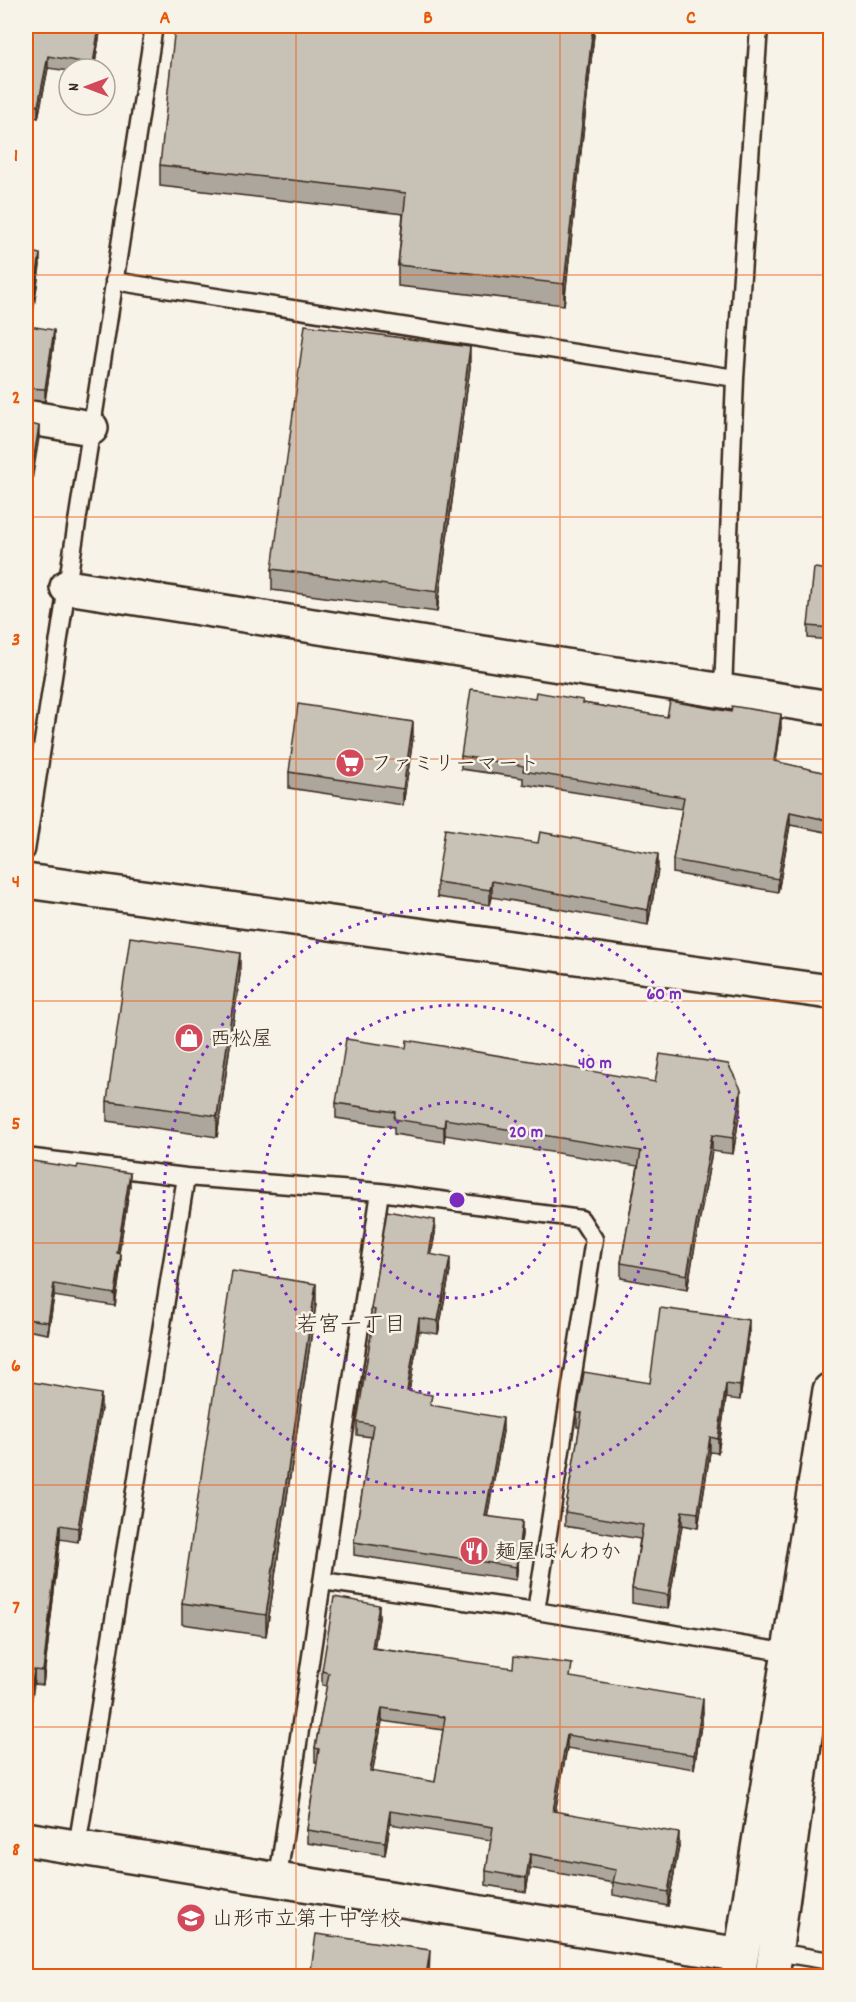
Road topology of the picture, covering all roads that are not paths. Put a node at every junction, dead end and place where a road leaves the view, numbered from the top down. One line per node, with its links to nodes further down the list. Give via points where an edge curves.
1 (154, 26): 3 (lane)
2 (759, 26): 4 (lane)
3 (114, 280): 4 (lane); 6 (lane)
4 (735, 378): 8 (lane)
5 (26, 417): 6 (street)
6 (91, 428): 7 (lane)
7 (67, 587): 8 (street); 10 (lane)
8 (723, 692): 9 (street)
9 (831, 708)
10 (26, 851)
11 (26, 881): 12 (street)
12 (831, 992)
13 (26, 1156): 14 (lane)
14 (186, 1176): 15 (lane); 22 (lane)
15 (380, 1192): 18 (lane); 19 (lane, via 581,1219 594,1239)
16 (831, 1390): 20 (street)
17 (831, 1555): 25 (street)
18 (322, 1581): 19 (lane); 23 (lane)
19 (536, 1611): 20 (lane)
20 (790, 1653): 26 (street)
21 (26, 1839): 22 (street)
22 (77, 1847): 23 (street)
23 (278, 1878): 26 (street)
24 (831, 1961): 25 (lane)
25 (774, 1964)
26 (740, 1966)

